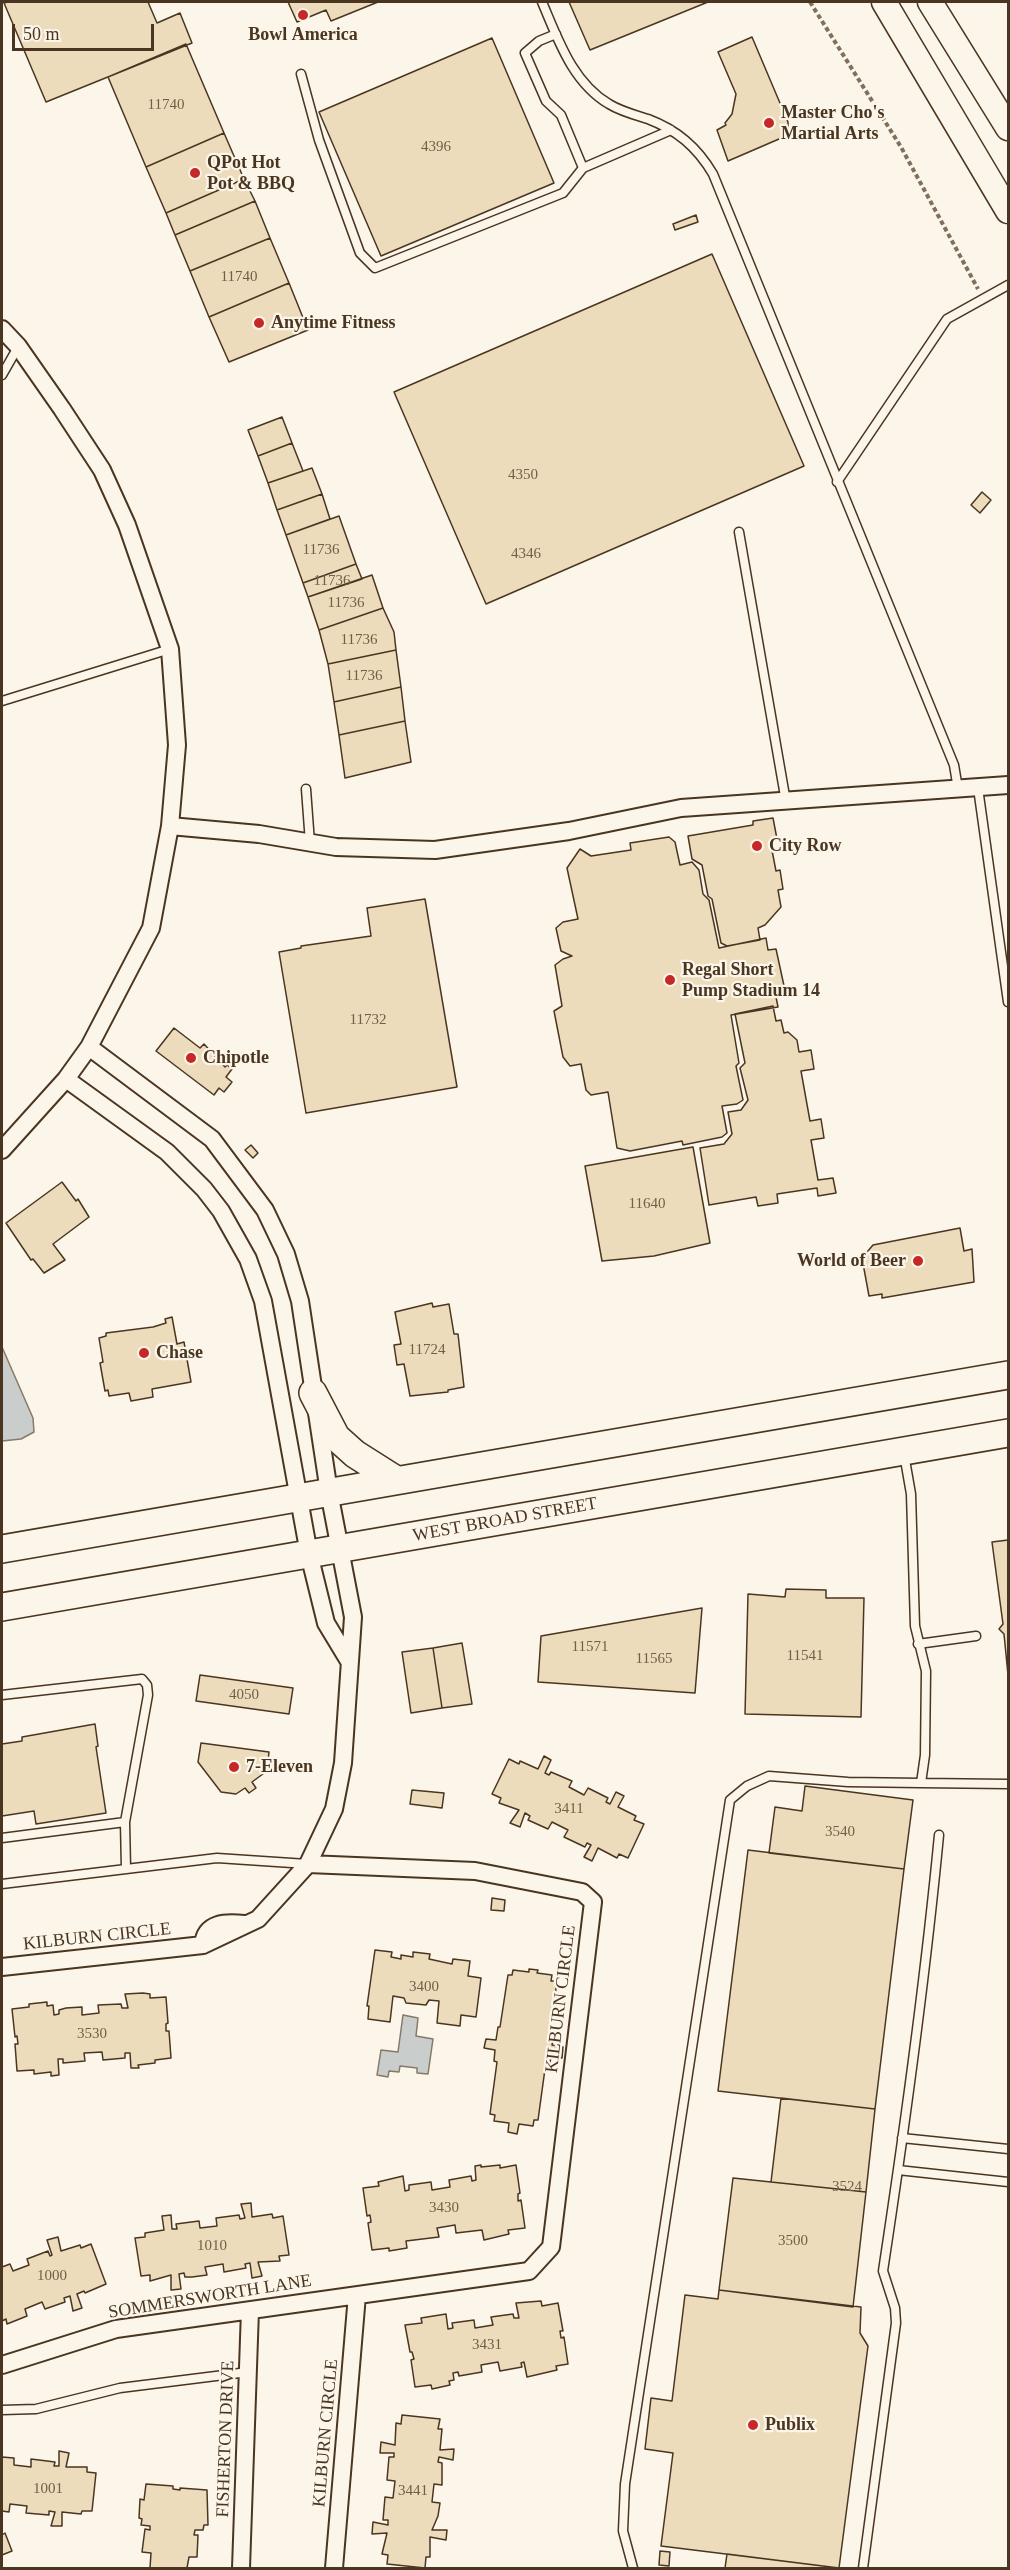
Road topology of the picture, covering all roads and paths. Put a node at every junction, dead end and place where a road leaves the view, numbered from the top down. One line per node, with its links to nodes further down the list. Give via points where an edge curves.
1 (542, 2): 5 (lane)
2 (810, 2): 12 (path, via 901,147)
3 (884, 2): 10 (main road)
4 (930, 2): 7 (main road)
5 (556, 34): 8 (lane, via 571,64 597,95 610,105); 9 (lane, via 525,53 546,101 561,115)
6 (301, 74): 9 (lane, via 319,140 360,253 375,268 563,193)
7 (1008, 128)
8 (671, 130): 9 (lane); 16 (lane, via 700,152 713,174)
9 (583, 168)
10 (1008, 211)
11 (1008, 285): 12 (lane)
12 (983, 298): 16 (lane, via 947,319 938,330)
13 (2, 329): 14 (street)
14 (18, 346): 15 (lane); 18 (street, via 102,470 127,525)
15 (2, 375)
16 (837, 482): 23 (lane, via 954,765)
17 (739, 532): 24 (lane)
18 (170, 649): 19 (lane); 25 (street, via 177,745)
19 (2, 701)
20 (1008, 785): 21 (street)
21 (978, 788): 23 (street); 27 (lane)
22 (306, 789): 26 (lane)
23 (958, 789): 24 (street)
24 (786, 802): 26 (street, via 681,808 569,831 435,850)
25 (170, 826): 26 (street); 28 (street, via 151,928)
26 (310, 843)
27 (1008, 1002)
28 (88, 1047): 29 (street); 32 (street, via 212,1139 265,1210 286,1254 300,1301)
29 (66, 1079): 30 (street); 37 (street, via 167,1152 204,1189 237,1237 263,1301)
30 (2, 1150)
31 (1008, 1375): 35 (main road)
32 (313, 1393): 35 (main road, via 336,1437); 36 (street)
33 (1008, 1433): 34 (main road, WEST BROAD STREET)
34 (903, 1451): 39 (main road, WEST BROAD STREET); 43 (lane, via 911,1494 913,1609)
35 (396, 1480): 36 (main road)
36 (329, 1492): 37 (main road); 39 (street)
37 (299, 1497): 38 (main road); 40 (street)
38 (2, 1549)
39 (340, 1549): 40 (main road, WEST BROAD STREET); 44 (street, via 353,1617)
40 (309, 1554): 41 (main road, WEST BROAD STREET); 44 (street, via 326,1623)
41 (2, 1607)
42 (976, 1636): 43 (lane)
43 (918, 1644): 46 (lane, via 926,1671 926,1755)
44 (349, 1661): 51 (street, via 340,1785 334,1809)
45 (2, 1695): 48 (lane, via 142,1679 148,1695)
46 (921, 1783): 47 (lane); 66 (lane, via 769,1776 747,1786 730,1800 625,2484 623,2530)
47 (1008, 1784)
48 (125, 1822): 50 (lane); 52 (lane)
49 (939, 1835): 55 (lane, via 924,1988)
50 (2, 1838)
51 (308, 1864): 52 (lane, via 217,1858); 54 (street, KILBURN CIRCLE, via 258,1919 248,1924 217,1924 210,1928 203,1945); 59 (street, KILBURN CIRCLE, via 475,1871 582,1892 593,1902 551,2247 529,2271)
52 (126, 1869): 53 (lane)
53 (2, 1884)
54 (2, 1967)
55 (902, 2138): 56 (lane); 57 (lane)
56 (1008, 2149)
57 (898, 2170): 58 (lane); 67 (lane, via 883,2271 896,2323)
58 (1008, 2182)
59 (357, 2295): 60 (street, SOMMERSWORTH LANE); 65 (street, KILBURN CIRCLE)
60 (250, 2310): 61 (street, SOMMERSWORTH LANE, via 116,2329); 62 (street, FISHERTON DRIVE)
61 (2, 2365)
62 (248, 2372): 63 (lane, via 120,2388 36,2409); 64 (street, FISHERTON DRIVE)
63 (2, 2410)
64 (242, 2568)
65 (334, 2568)
66 (633, 2568)
67 (863, 2568)

